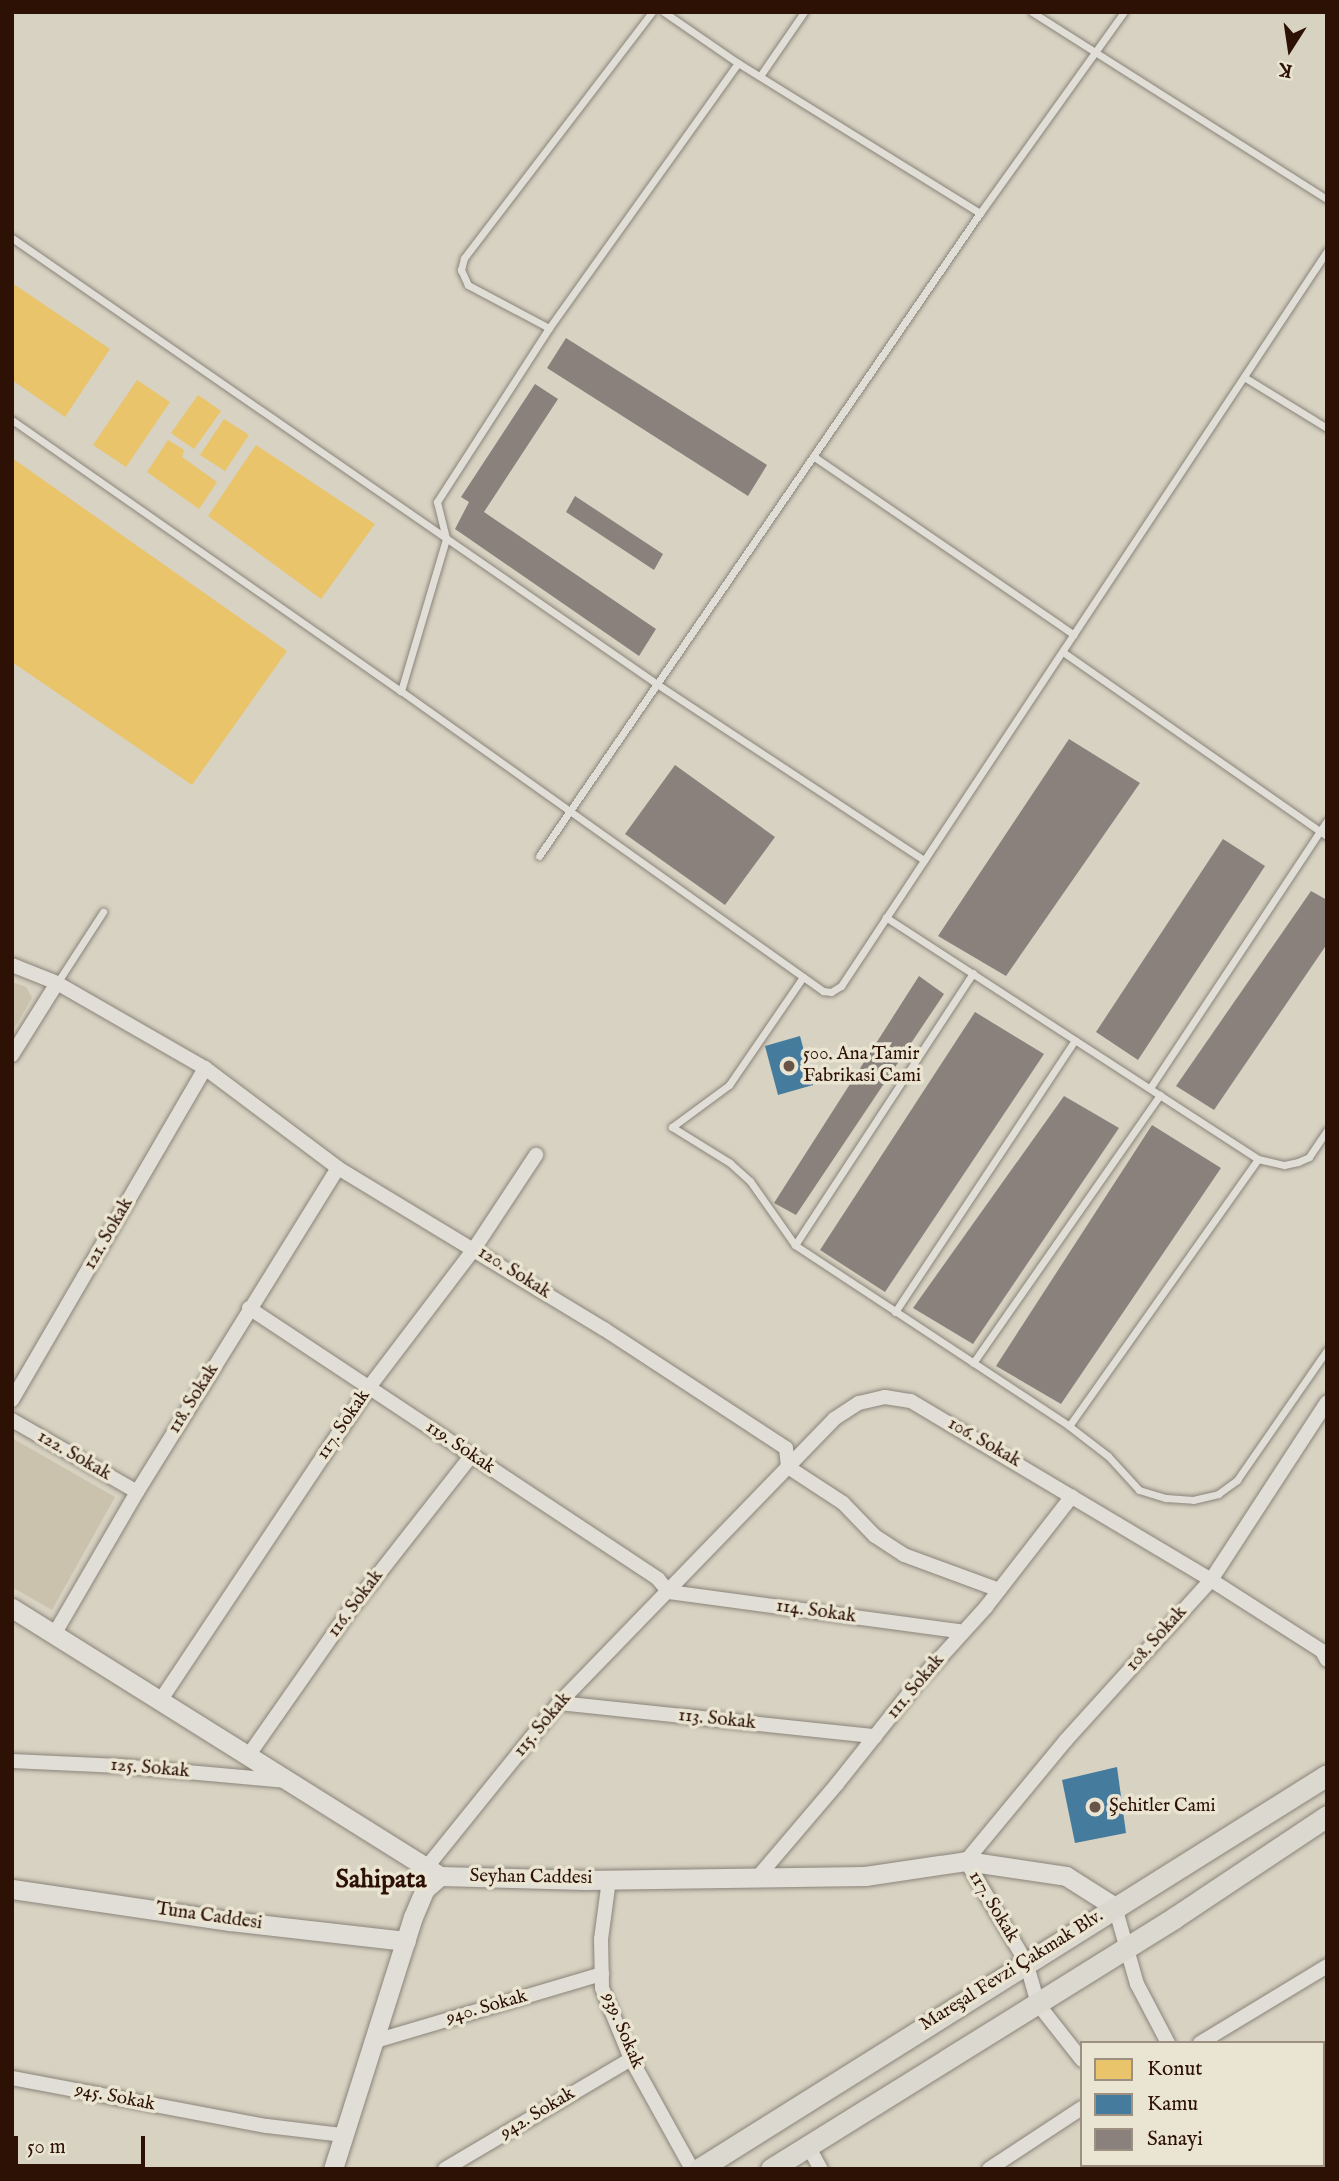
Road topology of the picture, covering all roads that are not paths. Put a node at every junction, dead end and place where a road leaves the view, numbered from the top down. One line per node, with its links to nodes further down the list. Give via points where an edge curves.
1 (652, 12): 13 (lane, via 464,258 461,270 468,285)
2 (664, 12): 7 (lane)
3 (804, 12): 8 (lane)
4 (1032, 12): 6 (lane)
5 (1124, 12): 6 (lane)
6 (1096, 54): 9 (lane); 10 (lane)
7 (738, 63): 8 (lane); 13 (lane)
8 (760, 76): 10 (lane)
9 (1327, 199)
10 (980, 213): 17 (lane)
11 (12, 238): 18 (lane)
12 (1327, 251): 14 (lane)
13 (549, 328): 18 (lane, via 437,502)
14 (1244, 377): 16 (lane); 19 (lane)
15 (12, 420): 22 (lane)
16 (1327, 428)
17 (813, 456): 19 (lane); 21 (lane)
18 (446, 539): 21 (lane); 22 (lane)
19 (1074, 635): 20 (lane)
20 (1063, 652): 25 (lane); 27 (lane)
21 (657, 684): 23 (lane); 27 (lane)
22 (401, 691): 23 (lane)
23 (570, 810): 26 (lane); 32 (lane)
24 (1327, 821): 25 (lane)
25 (1323, 834): 37 (lane)
26 (539, 856)
27 (924, 860): 29 (lane)
28 (103, 912): 33 (lane)
29 (886, 917): 31 (lane); 32 (lane, via 841,986 823,991)
30 (12, 965): 33 (street, 120. Sokak)
31 (973, 974): 34 (lane); 43 (lane)
32 (803, 977): 43 (lane, via 729,1085 672,1127 750,1181)
33 (57, 983): 35 (street); 36 (street, 120. Sokak)
34 (1075, 1040): 37 (lane); 46 (lane)
35 (12, 1055)
36 (205, 1068): 42 (street, 120. Sokak); 50 (street, 121. Sokak)
37 (1150, 1088): 38 (lane)
38 (1160, 1095): 41 (lane); 48 (lane)
39 (1327, 1130): 41 (lane, via 1309,1157 1298,1162 1284,1165)
40 (536, 1155): 44 (street, 117. Sokak)
41 (1258, 1159): 53 (lane)
42 (338, 1168): 44 (street, 120. Sokak); 45 (street, 118. Sokak)
43 (795, 1245): 46 (lane)
44 (474, 1249): 49 (street, 117. Sokak); 55 (street, 120. Sokak, via 786,1448)
45 (249, 1308): 49 (street, 119. Sokak); 56 (street, 118. Sokak)
46 (895, 1312): 48 (lane)
47 (1327, 1350): 53 (lane, via 1237,1480 1218,1494 1180,1499 1139,1490 1108,1456)
48 (973, 1363): 53 (lane)
49 (370, 1386): 54 (street, 119. Sokak); 65 (street, 117. Sokak)
50 (12, 1400)
51 (1327, 1402): 58 (street, 108. Sokak)
52 (12, 1420): 56 (street, 122. Sokak)
53 (1069, 1426)
54 (471, 1456): 60 (street, 119. Sokak, via 658,1579); 68 (street, 116. Sokak, via 348,1613)
55 (788, 1467): 57 (street, 106. Sokak, via 834,1419 859,1403 885,1397 911,1401); 59 (street, 120. Sokak, via 844,1503 875,1536 904,1555); 60 (street, 106. Sokak)
56 (137, 1492): 63 (street, 118. Sokak)
57 (1072, 1496): 58 (street, 106. Sokak); 59 (street, 111. Sokak)
58 (1211, 1580): 64 (street, 106. Sokak); 73 (street, 108. Sokak, via 1066,1740)
59 (999, 1590): 62 (street, 111. Sokak)
60 (669, 1592): 62 (street, 114. Sokak); 66 (street, 115. Sokak)
61 (12, 1608): 63 (main road)
62 (963, 1632): 67 (street, 111. Sokak)
63 (55, 1633): 65 (main road)
64 (1325, 1652)
65 (160, 1700): 68 (main road)
66 (559, 1703): 67 (street, 113. Sokak); 74 (street, 115. Sokak)
67 (875, 1736): 75 (street, 111. Sokak)
68 (248, 1755): 71 (main road)
69 (12, 1761): 71 (street, 125. Sokak)
70 (1327, 1775): 78 (main road, Mareşal Fevzi Çakmak Blv.)
71 (288, 1781): 74 (main road)
72 (1327, 1816): 80 (main road)
73 (966, 1861): 75 (main road, Seyhan Caddesi, via 865,1876); 78 (main road, Seyhan Caddesi, via 1066,1876); 81 (street, 117. Sokak)
74 (433, 1872): 76 (main road, Seyhan Caddesi); 79 (main road)
75 (757, 1878): 76 (main road, Seyhan Caddesi)
76 (609, 1880): 83 (street, 939. Sokak, via 601,1939)
77 (12, 1889): 79 (main road, Tuna Caddesi)
78 (1115, 1907): 80 (street); 81 (main road, Mareşal Fevzi Çakmak Blv.)
79 (405, 1941): 87 (main road)
80 (1126, 1948): 84 (main road); 85 (street, via 1137,1983)
81 (1026, 1962): 84 (street, 117. Sokak); 97 (main road, Mareşal Fevzi Çakmak Blv.)
82 (1327, 1966): 86 (street)
83 (602, 1974): 87 (street, 940. Sokak); 89 (street, 939. Sokak, via 613,2020)
84 (1038, 2004): 88 (street, 117. Sokak); 93 (main road)
85 (1167, 2041)
86 (1203, 2041)
87 (372, 2042): 92 (main road)
88 (1080, 2057)
89 (631, 2059): 95 (street, 942. Sokak); 96 (street, 939. Sokak)
90 (12, 2078): 92 (street, 945. Sokak, via 267,2126)
91 (1080, 2109): 100 (street)
92 (343, 2135): 94 (main road)
93 (808, 2146): 98 (main road); 99 (street)
94 (333, 2169)
95 (445, 2169)
96 (692, 2169)
97 (699, 2169)
98 (771, 2169)
99 (821, 2169)
100 (989, 2169)

